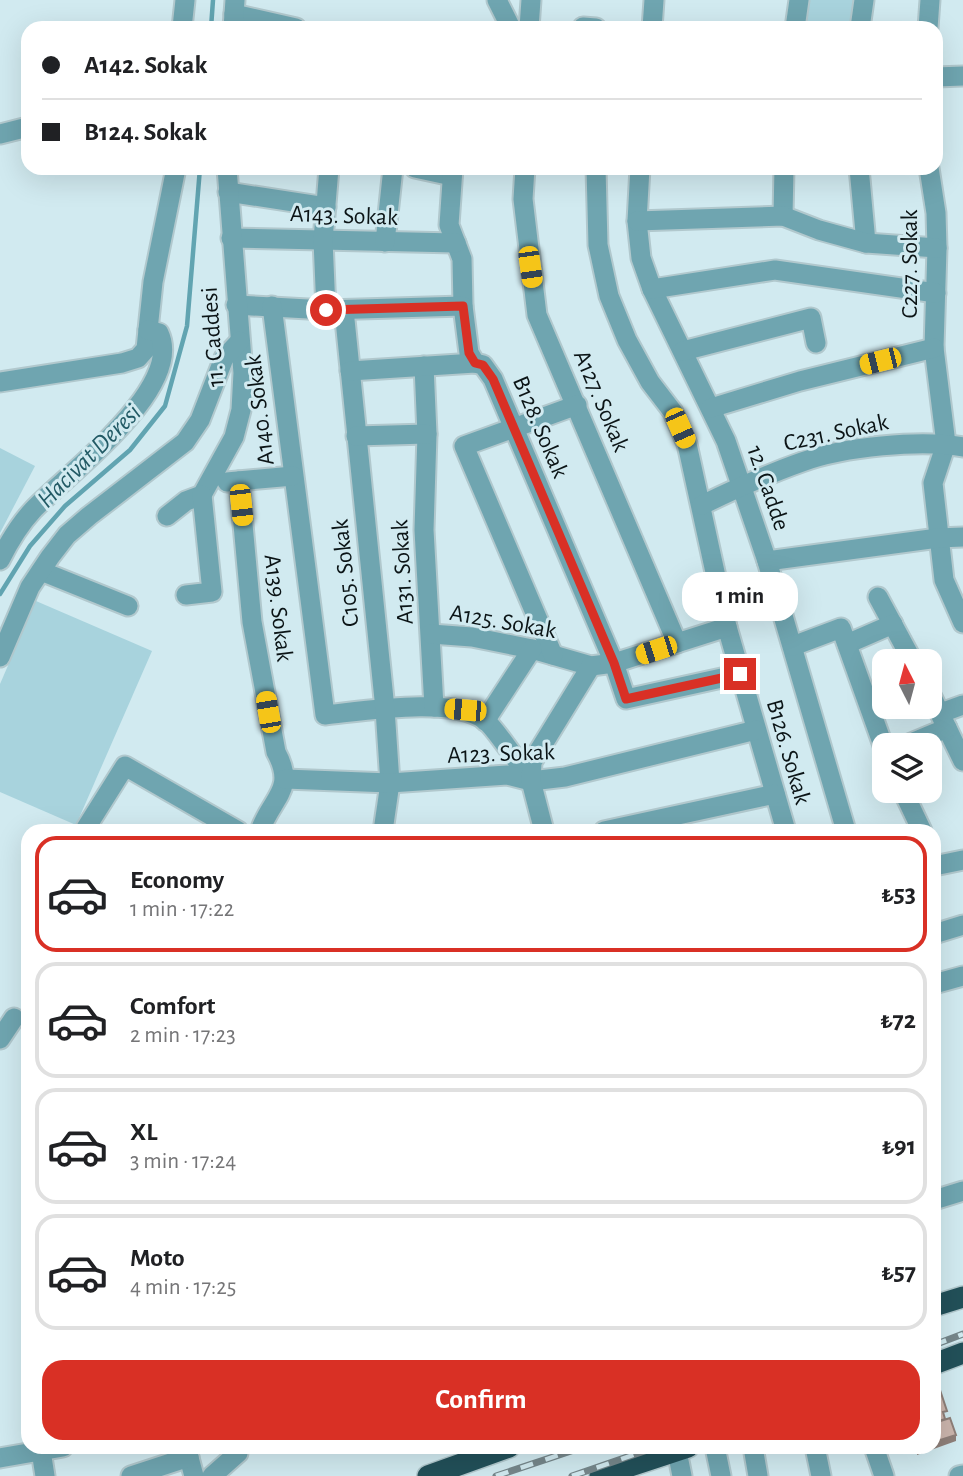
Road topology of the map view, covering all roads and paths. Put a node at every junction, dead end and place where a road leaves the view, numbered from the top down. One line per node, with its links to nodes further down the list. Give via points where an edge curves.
1 (185, 0): 9 (street)
2 (497, 0): 11 (street)
3 (531, 0): 12 (street)
4 (654, 0): 13 (street)
5 (799, 0): 14 (street)
6 (864, 0): 15 (street)
7 (930, 0): 16 (street)
8 (234, 14): 10 (street)
9 (183, 21)
10 (265, 21)
11 (508, 21)
12 (530, 21)
13 (652, 21)
14 (796, 21)
15 (861, 21)
16 (928, 21)
17 (963, 76): 18 (street)
18 (943, 77)
19 (21, 129): 20 (street)
20 (0, 134)
21 (175, 175): 48 (street)
22 (227, 175): 32 (street, 11. Caddesi)
23 (328, 175): 33 (street, C105. Sokak)
24 (392, 175): 38 (street)
25 (453, 175): 39 (street, B128. Sokak, via 449,225)
26 (525, 175): 57 (street, A127. Sokak, via 523,199 537,315)
27 (596, 175): 67 (street, B126. Sokak, via 597,245 609,296 650,382 673,412 687,444)
28 (640, 175): 35 (street, 12. Cadde)
29 (784, 175): 34 (street)
30 (860, 175): 40 (street)
31 (930, 175): 41 (street, C227. Sokak)
32 (228, 192): 33 (street); 36 (street, 11. Caddesi)
33 (326, 207): 37 (street, C105. Sokak)
34 (783, 216): 35 (street); 40 (street)
35 (637, 221): 42 (street, 12. Cadde, via 640,258)
36 (231, 237): 37 (street, A143. Sokak); 44 (street, 11. Caddesi)
37 (323, 240): 38 (street, A143. Sokak); 47 (street, C105. Sokak)
38 (385, 242): 39 (street, A143. Sokak)
39 (456, 243): 46 (street, B128. Sokak, via 462,259)
40 (866, 243): 41 (street)
41 (937, 248): 43 (street, C227. Sokak)
42 (652, 289): 43 (street, via 775,270); 52 (street, 12. Cadde)
43 (936, 293): 51 (street, C227. Sokak)
44 (236, 304): 45 (street); 49 (street, 11. Caddesi)
45 (272, 306): 47 (street); 63 (street, A140. Sokak)
46 (463, 306): 47 (street); 53 (street, B128. Sokak, via 469,353)
47 (335, 310): 55 (street, C105. Sokak)
48 (148, 330): 56 (street, via 146,349 138,358); 71 (street, via 159,333 163,342 155,378 144,400 124,425 30,513)
49 (240, 341): 66 (street, 11. Caddesi, via 241,410 234,437); 73 (street, via 224,358 200,420 186,442 74,528)
50 (816, 343): 52 (street, via 811,318)
51 (934, 348): 58 (street); 62 (street, C227. Sokak)
52 (683, 351): 58 (street, 12. Cadde)
53 (475, 363): 54 (street); 59 (street, B128. Sokak, via 489,371)
54 (424, 366): 55 (street); 60 (street, A131. Sokak)
55 (350, 370): 61 (street, C105. Sokak)
56 (0, 382)
57 (576, 405): 59 (street); 81 (street, A127. Sokak)
58 (711, 408): 65 (street, 12. Cadde)
59 (514, 429): 86 (street, via 464,446); 88 (street, B128. Sokak)
60 (427, 434): 61 (street); 80 (street, A131. Sokak, via 424,530)
61 (356, 436): 93 (street, C105. Sokak)
62 (955, 445): 65 (street, C231. Sokak, via 908,443 857,450 805,461); 70 (street, via 933,483)
63 (293, 476): 64 (street); 93 (street, A140. Sokak, via 325,715)
64 (239, 481): 66 (street); 101 (street, A139. Sokak, via 252,622)
65 (740, 486): 67 (street, C231. Sokak); 72 (street, 12. Cadde)
66 (205, 489): 68 (street); 74 (street, via 212,592)
67 (702, 505): 79 (street, B126. Sokak)
68 (167, 516)
69 (963, 537): 70 (street)
70 (938, 538): 72 (street); 77 (street, via 944,580)
71 (0, 560)
72 (767, 561): 83 (street, 12. Cadde)
73 (41, 570): 76 (street); 87 (street)
74 (186, 595)
75 (878, 597): 78 (street)
76 (128, 606)
77 (963, 623)
78 (892, 624): 82 (street); 85 (street)
79 (727, 627): 81 (street, A125. Sokak); 90 (street, B126. Sokak)
80 (431, 634): 84 (street, A125. Sokak); 92 (street, A131. Sokak)
81 (677, 643): 88 (street, A125. Sokak)
82 (847, 644): 83 (street, via 841,628); 98 (street)
83 (793, 646): 113 (street, 12. Cadde)
84 (532, 649): 86 (street, A125. Sokak); 96 (street)
85 (906, 649)
86 (553, 655): 89 (street, A125. Sokak)
87 (0, 657)
88 (614, 663): 89 (street, A125. Sokak); 90 (street, B128. Sokak, via 626,699)
89 (591, 666): 102 (street, via 539,748)
90 (740, 674): 97 (street, B126. Sokak)
91 (963, 705): 95 (street)
92 (434, 707): 93 (street); 96 (street, via 465,710)
93 (385, 709): 103 (street, C105. Sokak)
94 (942, 716): 95 (street)
95 (944, 720): 99 (street); 100 (street)
96 (485, 721): 102 (street)
97 (756, 730): 102 (street, A123. Sokak, via 565,777); 104 (street, B126. Sokak)
98 (879, 733)
99 (924, 733)
100 (963, 761)
101 (285, 779): 103 (street, A123. Sokak); 108 (street, via 280,797)
102 (531, 780): 103 (street, A123. Sokak, via 507,775); 110 (street)
103 (390, 783): 109 (street, C105. Sokak)
104 (775, 794): 111 (street); 112 (street, B126. Sokak)
105 (909, 803): 114 (street)
106 (89, 824): 107 (street, via 125,766)
107 (227, 824)
108 (262, 824)
109 (384, 824)
110 (542, 824)
111 (666, 824)
112 (784, 824)
113 (844, 824)
114 (919, 824)
115 (963, 860): 116 (street)
116 (941, 862)
117 (963, 925): 118 (street)
118 (941, 932)
119 (963, 975): 120 (street)
120 (941, 982)
121 (14, 1018): 122 (street)
122 (0, 1039)
123 (963, 1191): 124 (street)
124 (941, 1198)
125 (963, 1297): 126 (highway)
126 (941, 1304)
127 (963, 1353): 128 (highway)
128 (941, 1361)
129 (23, 1454): 139 (street)
130 (41, 1454): 141 (street)
131 (236, 1454): 143 (street)
132 (484, 1454): 144 (highway)
133 (668, 1454): 145 (highway)
134 (683, 1454): 146 (street)
135 (716, 1454): 147 (street)
136 (753, 1454): 148 (street)
137 (816, 1454): 149 (street)
138 (876, 1454): 150 (street)
139 (0, 1458)
140 (190, 1460): 142 (street)
141 (45, 1476)
142 (131, 1476)
143 (212, 1476)
144 (428, 1476)
145 (600, 1476)
146 (682, 1476)
147 (721, 1476)
148 (758, 1476)
149 (821, 1476)
150 (884, 1476)

